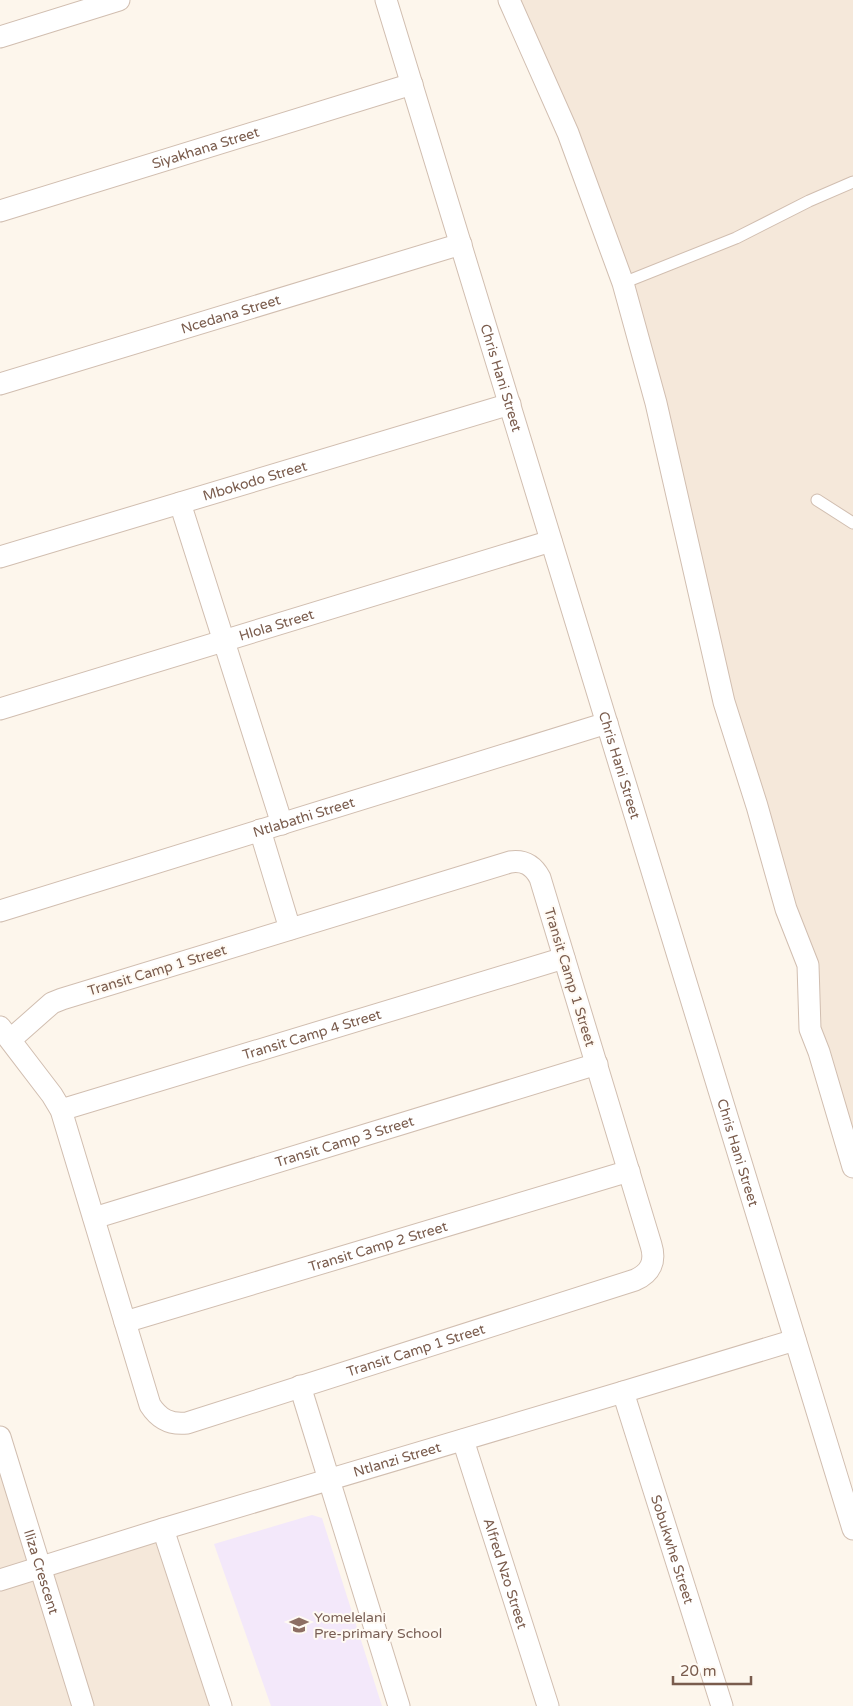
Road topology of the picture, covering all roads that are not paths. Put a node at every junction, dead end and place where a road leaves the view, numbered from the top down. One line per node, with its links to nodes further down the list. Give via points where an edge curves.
1 (119, 0): 4 (street)
2 (386, 0): 6 (street, Chris Hani Street)
3 (509, 0): 10 (street, via 568,132)
4 (66, 8): 5 (street)
5 (0, 36)
6 (412, 84): 8 (street, Siyakhana Street); 9 (street, Chris Hani Street)
7 (853, 182): 10 (lane, via 736,238)
8 (0, 211)
9 (461, 244): 11 (street, Ncedana Street); 12 (street, Chris Hani Street)
10 (623, 284): 29 (street, via 656,403 724,702 786,909 808,965 810,1029)
11 (0, 384)
12 (510, 404): 14 (street, Mbokodo Street); 16 (street, Chris Hani Street)
13 (818, 500): 15 (lane)
14 (180, 503): 17 (street, Mbokodo Street); 18 (street)
15 (853, 523)
16 (551, 540): 18 (street, Hlola Street); 20 (street, Chris Hani Street)
17 (0, 557)
18 (223, 640): 19 (street, Hlola Street); 21 (street)
19 (0, 709)
20 (607, 723): 21 (street, Ntlabathi Street); 33 (street, Chris Hani Street)
21 (282, 824): 22 (street, Ntlabathi Street)
22 (260, 830): 23 (street, Ntlabathi Street); 24 (street)
23 (0, 911)
24 (290, 929): 25 (street, Transit Camp 1 Street, via 517,861 530,865 540,878); 26 (street, Transit Camp 1 Street, via 62,999)
25 (564, 958): 27 (street, Transit Camp 1 Street); 28 (street, Transit Camp 4 Street)
26 (5, 1033): 28 (street, Transit Camp 1 Street)
27 (597, 1064): 30 (street, Transit Camp 1 Street); 31 (street, Transit Camp 3 Street)
28 (61, 1110): 31 (street, Transit Camp 1 Street)
29 (853, 1167)
30 (629, 1171): 32 (street, Transit Camp 2 Street); 34 (street, Transit Camp 1 Street, via 654,1254 649,1271 641,1277)
31 (94, 1218): 32 (street, Transit Camp 1 Street)
32 (125, 1322): 34 (street, Transit Camp 1 Street, via 150,1405 171,1422 187,1423)
33 (795, 1340): 35 (street, Ntlanzi Street); 40 (street, Chris Hani Street)
34 (300, 1386): 38 (street)
35 (623, 1392): 37 (street, Ntlanzi Street); 47 (street, Sobukwhe Street)
36 (0, 1437): 41 (street, Iliza Crescent)
37 (463, 1440): 38 (street, Ntlanzi Street); 46 (street, Alfred Nzo Street)
38 (328, 1479): 39 (street, Ntlanzi Street); 45 (street)
39 (163, 1529): 41 (street, Ntlanzi Street); 44 (street)
40 (853, 1529)
41 (40, 1568): 42 (street, Ntlanzi Street); 43 (street, Iliza Crescent)
42 (0, 1580)
43 (83, 1706)
44 (221, 1706)
45 (399, 1706)
46 (548, 1706)
47 (722, 1706)

